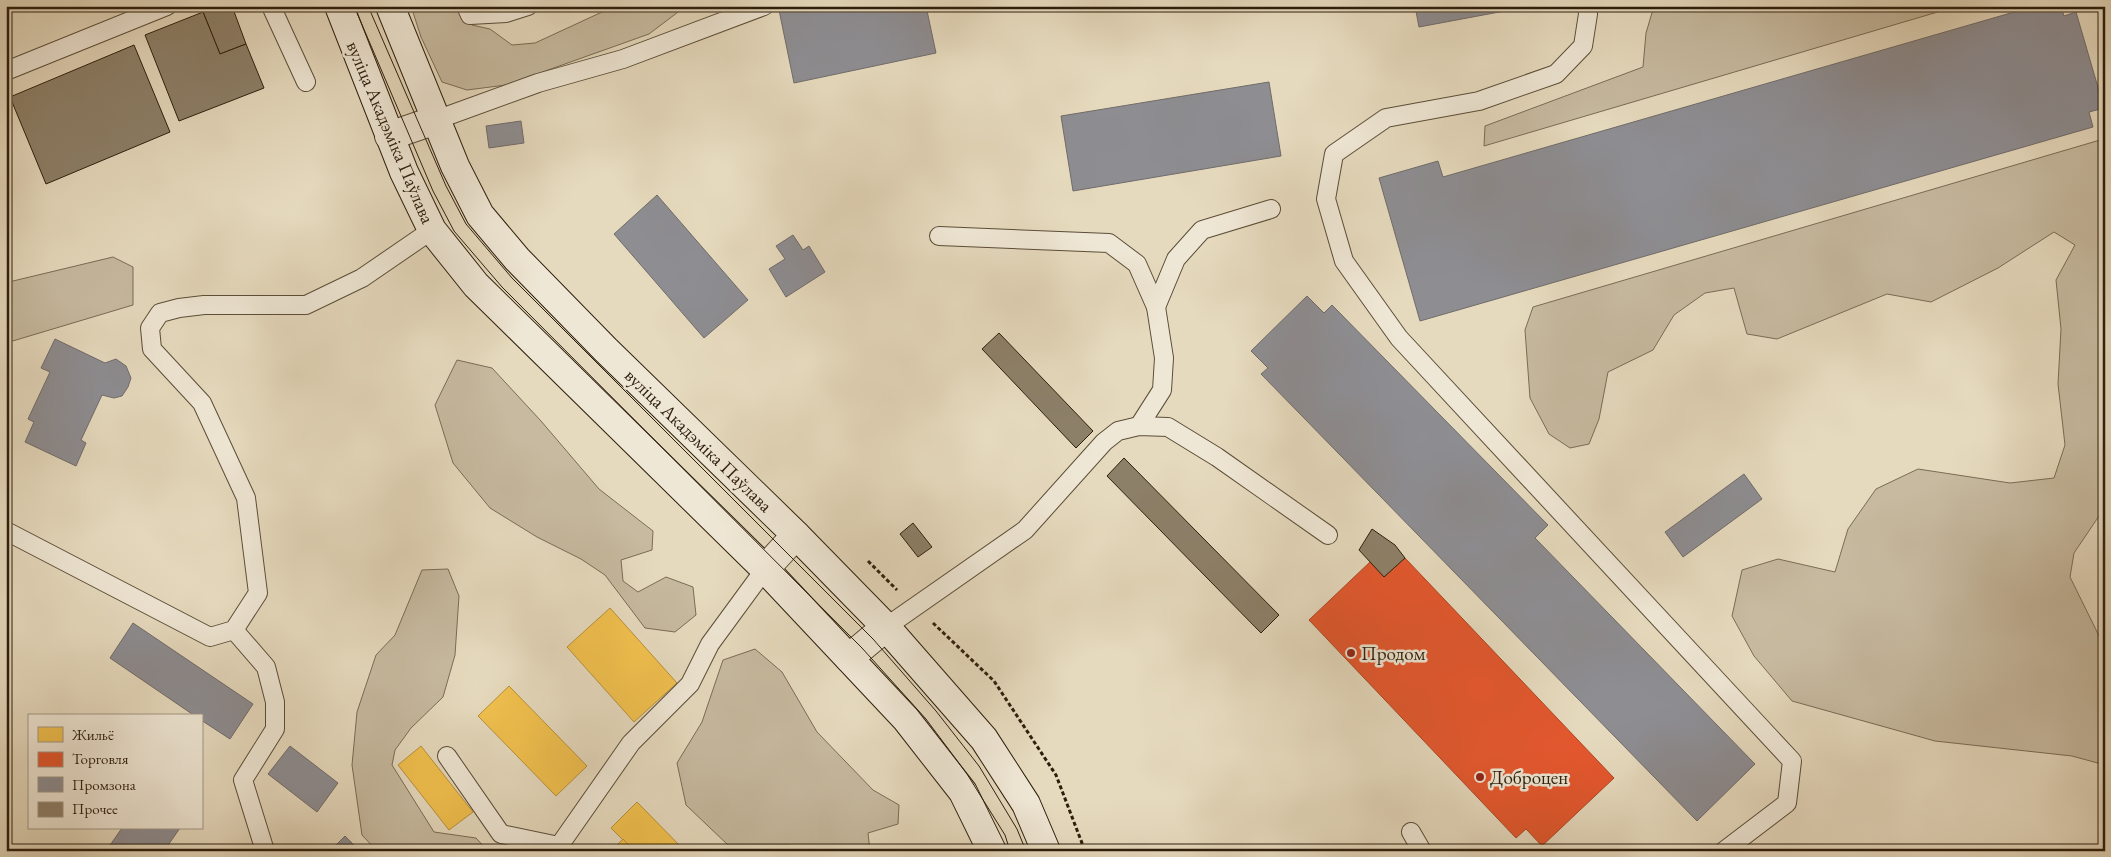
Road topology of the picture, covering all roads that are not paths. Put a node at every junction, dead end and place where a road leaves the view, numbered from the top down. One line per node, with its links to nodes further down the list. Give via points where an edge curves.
1 (167, 6): 9 (lane)
2 (272, 6): 10 (lane)
3 (339, 6): 12 (main road, вуліца Акадэміка Паўлава)
4 (390, 6): 11 (main road, вуліца Акадэміка Паўлава)
5 (466, 6): 6 (lane, via 470,15 506,13)
6 (528, 6)
7 (764, 6): 11 (lane, via 624,59 538,83)
8 (1587, 6): 32 (lane, via 1583,46 1556,74 1479,101 1386,118 1334,154 1326,199 1344,261 1399,338 1792,761 1788,803)
9 (6, 71)
10 (306, 82)
11 (436, 120): 12 (main road); 20 (main road, вуліца Акадэміка Паўлава, via 480,214 517,258)
12 (390, 136): 14 (main road, вуліца Акадэміка Паўлава)
13 (1271, 209): 16 (lane, via 1202,230 1176,258)
14 (432, 230): 21 (main road, вуліца Акадэміка Паўлава, via 476,285); 23 (lane, via 362,278 306,305 179,308 160,313 150,328 152,349 202,403 246,498 258,593)
15 (939, 236): 16 (lane, via 1109,243 1137,264)
16 (1156, 307): 17 (lane, via 1164,358 1162,390)
17 (1139, 426): 19 (lane, via 1168,427 1217,457); 22 (lane, via 1118,431 1104,442 1025,530)
18 (6, 531): 23 (lane, via 210,637)
19 (1328, 535)
20 (796, 536): 21 (main road); 22 (main road, вуліца Акадэміка Паўлава)
21 (764, 569): 24 (main road, вуліца Акадэміка Паўлава); 27 (lane, via 710,644 690,684 631,743)
22 (886, 627): 24 (main road); 30 (main road, вуліца Акадэміка Паўлава, via 984,739 1026,804)
23 (234, 630): 28 (lane, via 266,667 275,702 275,729 243,780)
24 (849, 658): 29 (main road, вуліца Акадэміка Паўлава, via 906,718 963,792)
25 (447, 756): 27 (lane, via 502,834)
26 (1411, 832): 31 (lane)
27 (562, 848)
28 (264, 851)
29 (992, 851)
30 (1046, 851)
31 (1422, 851)
32 (1724, 851)

